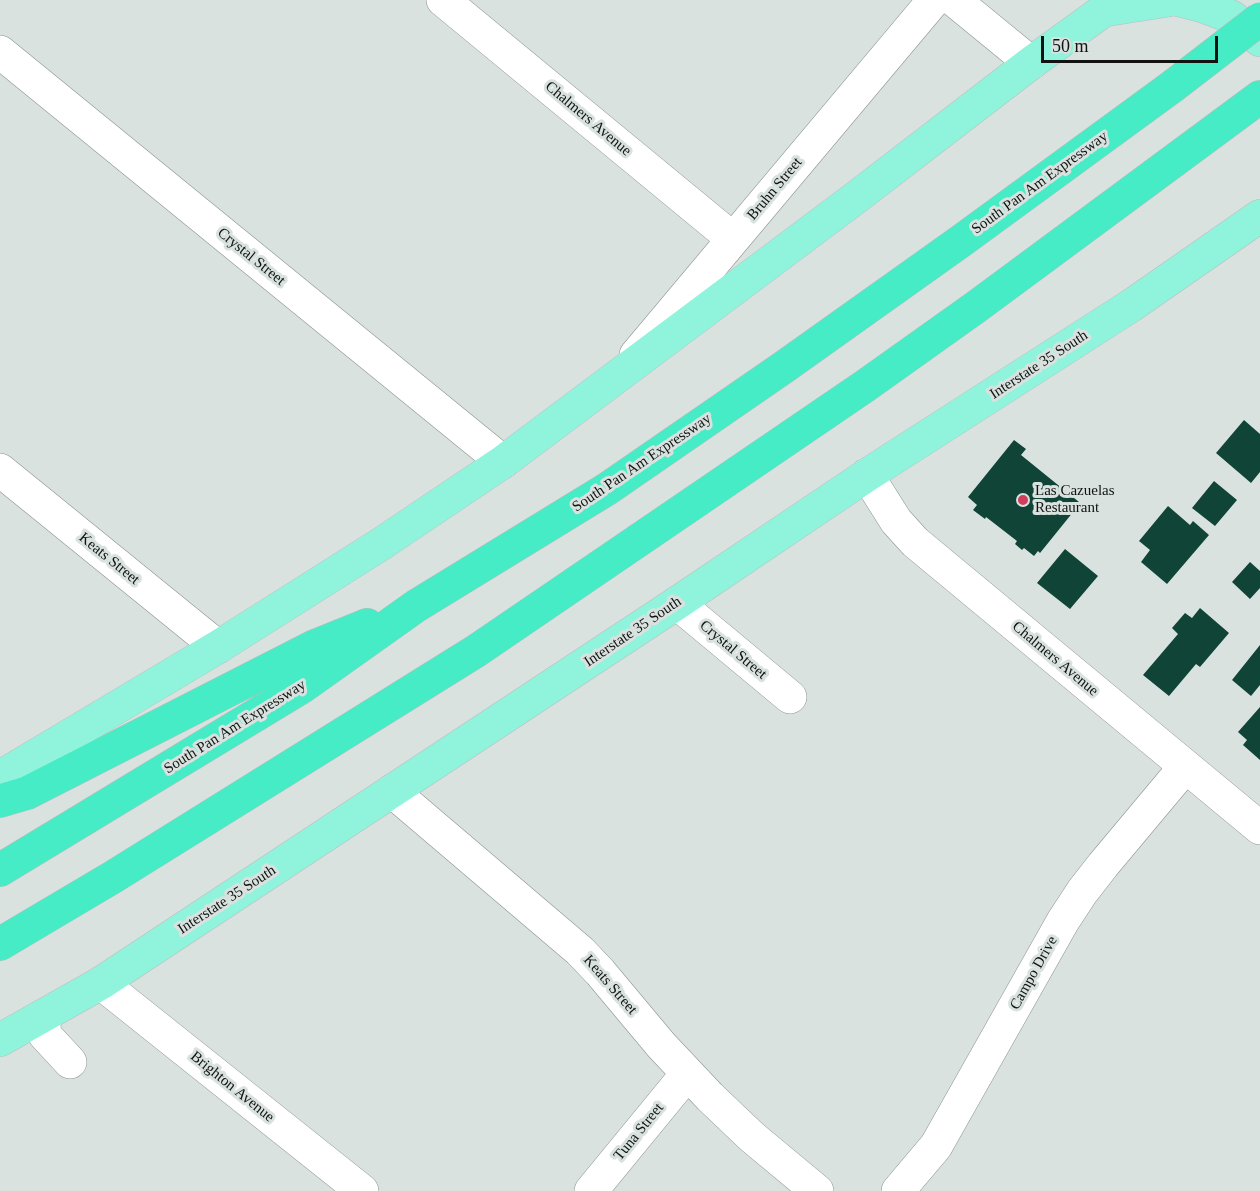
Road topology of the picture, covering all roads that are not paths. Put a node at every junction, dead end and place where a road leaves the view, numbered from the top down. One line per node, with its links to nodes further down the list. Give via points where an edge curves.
1 (444, 0): 13 (street, Chalmers Avenue)
2 (934, 0): 13 (street, Bruhn Street)
3 (954, 0): 10 (street)
4 (1169, 0): 6 (main road)
5 (1179, 0): 8 (main road, via 1232,17)
6 (1112, 5): 10 (main road)
7 (1260, 19): 19 (highway, South Pan Am Expressway, bridge, via 961,242 774,374 607,489)
8 (1260, 40)
9 (0, 51): 15 (street, Crystal Street)
10 (1031, 63): 14 (main road)
11 (1260, 97): 28 (highway, via 976,307 476,651)
12 (1260, 216): 17 (main road, Interstate 35 South, via 1132,306)
13 (733, 239): 14 (street, Bruhn Street)
14 (617, 377): 15 (main road)
15 (503, 462): 20 (main road)
16 (0, 470): 20 (street, Keats Street)
17 (867, 475): 18 (main road, Interstate 35 South); 22 (street, Chalmers Avenue, via 915,542)
18 (677, 603): 21 (street, Crystal Street); 24 (main road, Interstate 35 South)
19 (416, 606): 25 (highway, via 315,646 27,793); 27 (highway, South Pan Am Expressway, via 302,687)
20 (218, 647): 23 (main road)
21 (790, 697)
22 (1185, 767): 26 (street, Chalmers Avenue); 37 (street, Campo Drive, via 1082,892 936,1146)
23 (0, 777)
24 (392, 791): 29 (main road, Interstate 35 South); 33 (street, Keats Street, via 580,951)
25 (0, 801)
26 (1260, 828)
27 (0, 870)
28 (0, 944)
29 (101, 983): 30 (main road, Interstate 35 South); 34 (street, Brighton Avenue)
30 (43, 1016): 31 (main road, Interstate 35 South); 32 (street, via 45,1035)
31 (0, 1040)
32 (70, 1062)
33 (687, 1074): 35 (street, Tuna Street); 36 (street, Keats Street, via 752,1137)
34 (362, 1191)
35 (591, 1191)
36 (817, 1191)
37 (898, 1191)

